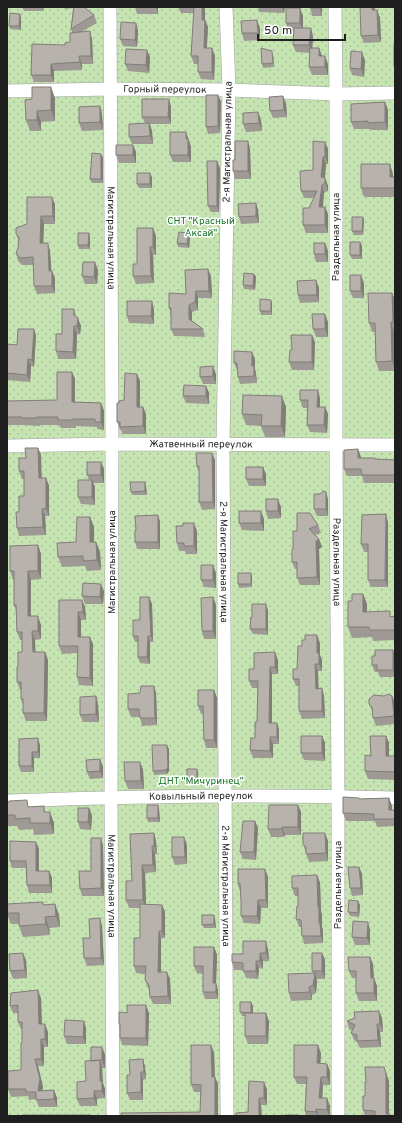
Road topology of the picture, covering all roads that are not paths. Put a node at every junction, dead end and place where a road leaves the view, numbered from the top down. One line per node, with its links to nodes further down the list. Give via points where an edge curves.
1 (110, 7): 4 (street, Магистральная улица)
2 (226, 7): 5 (street, 2-я Магистральная улица)
3 (335, 7): 7 (street, Раздельная улица)
4 (111, 89): 5 (street, Горный переулок); 6 (street, Горный переулок); 9 (street, Магистральная улица)
5 (229, 90): 7 (street, Горный переулок); 10 (street, 2-я Магистральная улица)
6 (7, 91)
7 (336, 94): 8 (street, Горный переулок); 11 (street, Раздельная улица)
8 (395, 94)
9 (112, 444): 10 (street, Жатвенный переулок); 13 (street, Жатвенный переулок); 14 (street, Магистральная улица)
10 (223, 444): 11 (street, Жатвенный переулок); 15 (street, 2-я Магистральная улица)
11 (336, 444): 12 (street, Жатвенный переулок); 16 (street, Раздельная улица)
12 (395, 445)
13 (7, 446)
14 (111, 797): 15 (street, Ковыльный переулок); 18 (street, Ковыльный переулок); 19 (street, Магистральная улица)
15 (225, 797): 16 (street, Ковыльный переулок); 20 (street, 2-я Магистральная улица)
16 (338, 797): 17 (street, Ковыльный переулок); 21 (street, Раздельная улица)
17 (395, 798)
18 (7, 801)
19 (113, 1116)
20 (227, 1116)
21 (338, 1116)

